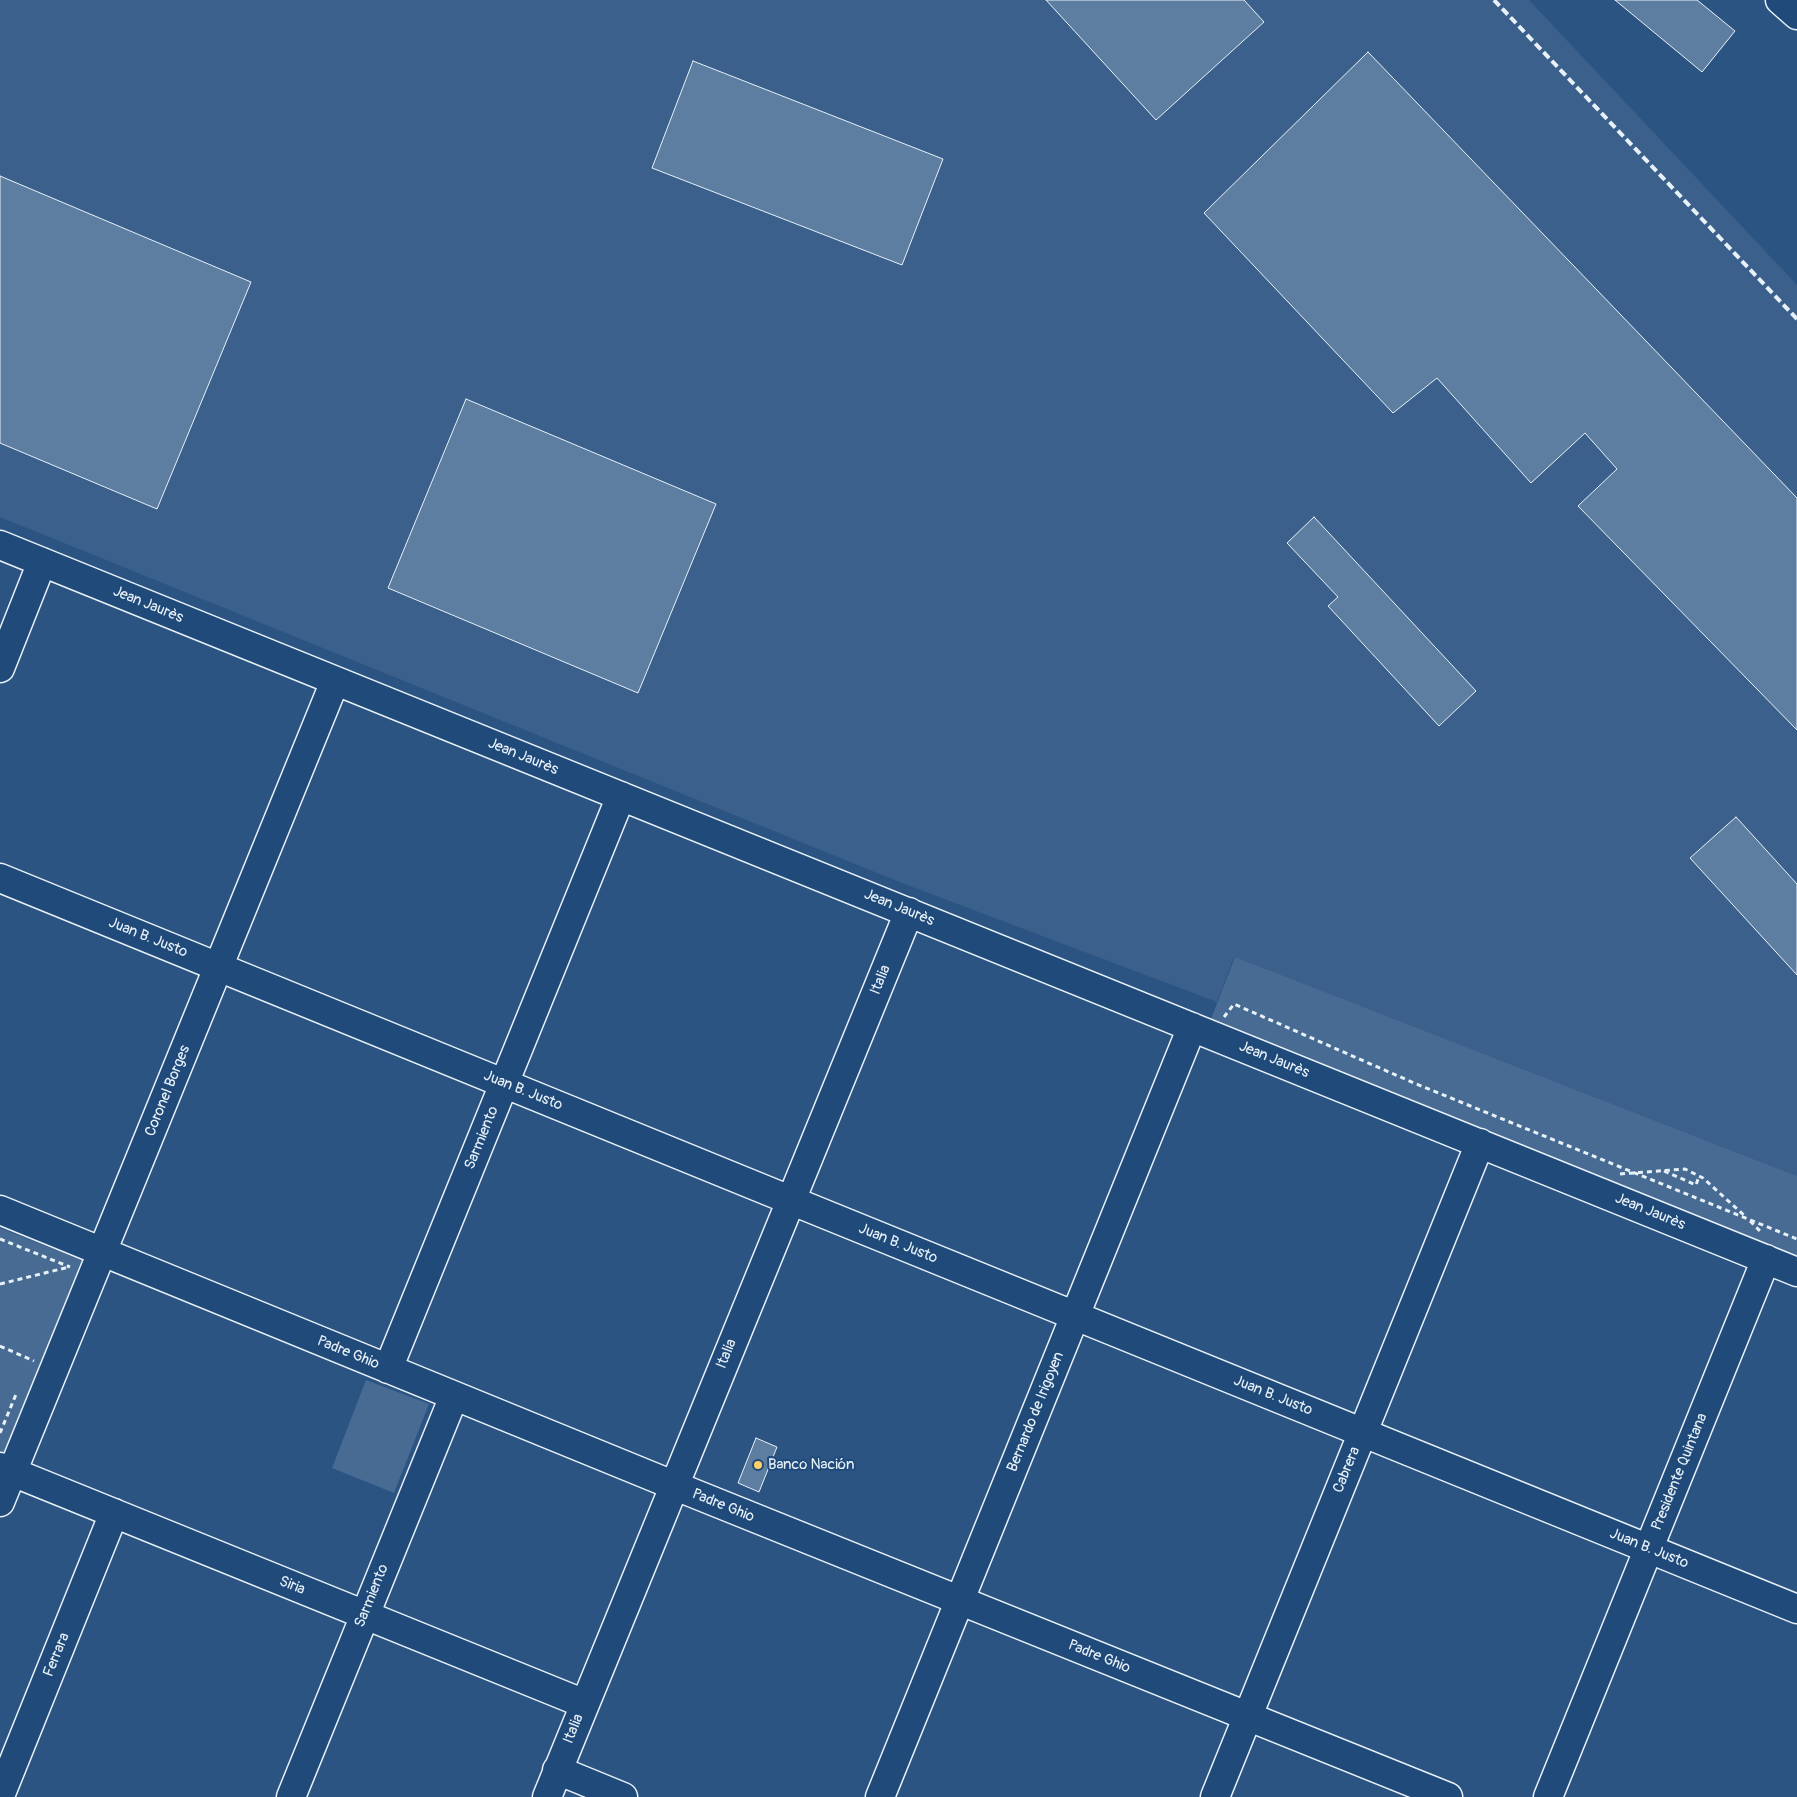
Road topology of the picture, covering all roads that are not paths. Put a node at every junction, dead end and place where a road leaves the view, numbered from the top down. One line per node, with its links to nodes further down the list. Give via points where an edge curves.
1 (1780, 0): 2 (street)
2 (1797, 15)
3 (0, 545): 4 (street, Jean Jaurès)
4 (42, 562): 5 (street); 6 (street, Jean Jaurès)
5 (0, 668)
6 (335, 681): 7 (street, Jean Jaurès); 10 (street, Coronel Borges)
7 (621, 796): 9 (street, Jean Jaurès); 12 (street, Sarmiento)
8 (0, 878): 10 (street, Juan B. Justo)
9 (908, 912): 11 (street, Jean Jaurès); 14 (street, Italia)
10 (218, 967): 12 (street, Juan B. Justo); 17 (street, Coronel Borges)
11 (1201, 1031): 13 (street, Jean Jaurès); 19 (street, Bernardo de Irigoyen)
12 (504, 1084): 14 (street, Juan B. Justo); 20 (street, Sarmiento)
13 (1480, 1143): 16 (street, Jean Jaurès); 22 (street, Cabrera)
14 (790, 1200): 19 (street, Juan B. Justo); 24 (street, Italia)
15 (0, 1210): 17 (street, Padre Ghio)
16 (1765, 1246): 18 (street, Jean Jaurès); 27 (street, Presidente Quintana)
17 (102, 1252): 20 (street, Padre Ghio); 23 (street, Coronel Borges)
18 (1797, 1272)
19 (1075, 1316): 22 (street, Juan B. Justo); 28 (street, Bernardo de Irigoyen)
20 (388, 1369): 21 (street, Padre Ghio)
21 (454, 1396): 24 (street, Padre Ghio); 30 (street, Sarmiento)
22 (1363, 1433): 27 (street, Juan B. Justo); 32 (street, Cabrera)
23 (6, 1470): 25 (street, Coronel Borges); 26 (street, Siria)
24 (673, 1485): 28 (street, Padre Ghio); 31 (street, Italia)
25 (0, 1502)
26 (114, 1513): 30 (street, Siria); 34 (street, Ferrara)
27 (1649, 1549): 29 (street, Juan B. Justo); 41 (street, Presidente Quintana)
28 (960, 1601): 32 (street, Padre Ghio); 38 (street, Bernardo de Irigoyen)
29 (1797, 1609)
30 (365, 1615): 31 (street, Siria); 35 (street, Sarmiento)
31 (585, 1704): 33 (street, Italia)
32 (1248, 1716): 39 (street, Cabrera); 40 (street, Padre Ghio)
33 (557, 1770): 36 (street, Italia); 37 (street)
34 (0, 1796)
35 (291, 1797)
36 (546, 1797)
37 (623, 1797)
38 (880, 1797)
39 (1215, 1797)
40 (1448, 1797)
41 (1548, 1797)

